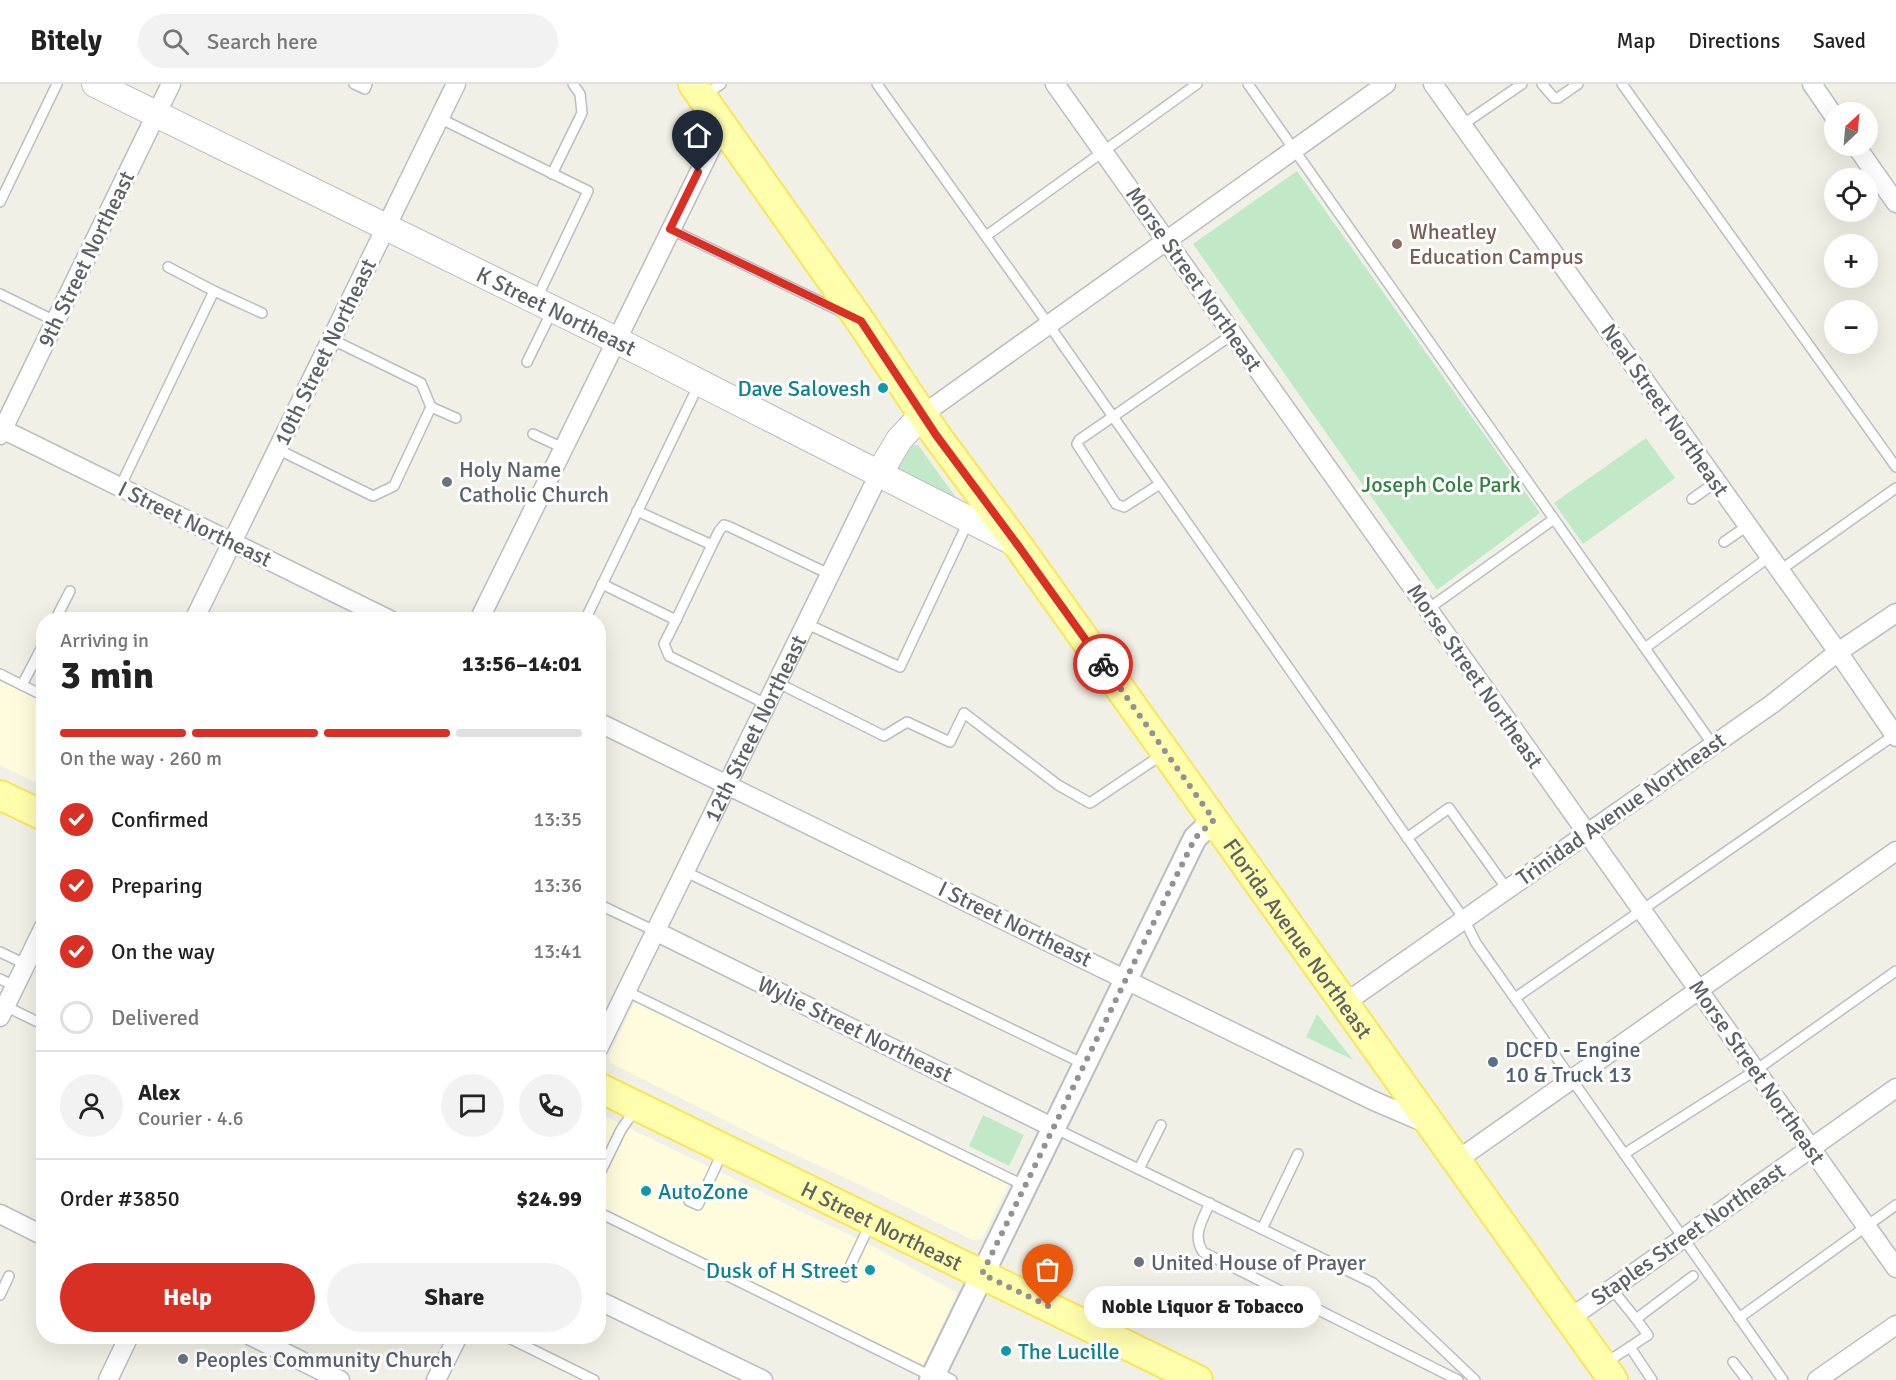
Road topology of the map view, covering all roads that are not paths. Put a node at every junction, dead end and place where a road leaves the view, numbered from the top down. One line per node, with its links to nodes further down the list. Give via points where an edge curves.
1 (57, 84): 29 (lane)
2 (95, 84): 21 (main road, K Street Northeast)
3 (171, 84): 21 (street, 9th Street Northeast)
4 (354, 84): 5 (lane, via 365,89)
5 (367, 84)
6 (456, 84): 22 (street, 10th Street Northeast)
7 (573, 84): 28 (lane, via 580,94 582,113)
8 (877, 84): 33 (lane)
9 (1055, 84): 26 (street, Morse Street Northeast)
10 (1197, 84): 26 (lane)
11 (1248, 84): 25 (lane)
12 (1386, 84): 25 (street)
13 (1433, 84): 23 (street, Neal Street Northeast)
14 (1522, 84): 23 (lane)
15 (1542, 84): 16 (lane, via 1554,98)
16 (1578, 84)
17 (1622, 84): 56 (lane)
18 (1812, 84): 20 (street)
19 (705, 88): 24 (main road, Florida Avenue Northeast)
20 (1824, 102)
21 (157, 114): 31 (main road, K Street Northeast); 40 (street, 9th Street Northeast)
22 (439, 118): 28 (lane); 31 (street, 10th Street Northeast)
23 (1462, 125): 58 (street, Neal Street Northeast)
24 (722, 126): 32 (street); 41 (main road, Florida Avenue Northeast)
25 (1294, 150): 34 (street); 65 (lane)
26 (1104, 153): 33 (lane); 34 (street, Morse Street Northeast)
27 (1863, 156): 30 (street)
28 (552, 174): 38 (lane, via 588,192)
29 (0, 202)
30 (1896, 203)
31 (385, 228): 38 (main road, K Street Northeast); 44 (street, 10th Street Northeast)
32 (670, 229): 41 (lane); 45 (street)
33 (986, 236): 42 (lane)
34 (1167, 240): 42 (street); 43 (street, Morse Street Northeast)
35 (168, 267): 36 (lane)
36 (214, 291): 39 (lane); 60 (lane)
37 (0, 294): 40 (lane)
38 (544, 305): 45 (main road, K Street Northeast); 46 (lane)
39 (262, 313)
40 (55, 321): 52 (street, 9th Street Northeast)
41 (861, 321): 49 (main road, Florida Avenue Northeast)
42 (1049, 325): 49 (street); 51 (lane)
43 (1233, 334): 51 (lane); 75 (street, Morse Street Northeast)
44 (331, 339): 48 (lane, via 421,383); 55 (street, 10th Street Northeast)
45 (616, 340): 47 (main road, K Street Northeast); 54 (street)
46 (527, 362)
47 (700, 382): 57 (main road, K Street Northeast); 63 (lane)
48 (431, 407): 50 (lane); 55 (lane, via 394,486 373,496)
49 (922, 415): 57 (main road, 12th Street Northeast, via 899,440); 69 (main road, Florida Avenue Northeast)
50 (456, 418)
51 (1114, 418): 59 (lane); 59 (lane, via 1090,431 1077,444 1116,504 1124,507)
52 (1, 431): 60 (street, I Street Northeast)
53 (533, 434): 54 (lane)
54 (563, 448): 79 (street)
55 (277, 449): 67 (street, 10th Street Northeast)
56 (1896, 467)
57 (880, 472): 64 (main road, K Street Northeast); 72 (street, 12th Street Northeast)
58 (1716, 482): 62 (lane); 66 (street, Neal Street Northeast)
59 (1160, 484): 101 (lane)
60 (120, 487): 67 (street, I Street Northeast)
61 (1896, 488): 71 (lane)
62 (1692, 499)
63 (638, 511): 70 (lane); 73 (lane)
64 (970, 519): 69 (main road, K Street Northeast); 83 (lane, via 900,667)
65 (1554, 519): 75 (lane); 84 (lane)
66 (1747, 526): 68 (lane); 71 (street, Neal Street Northeast)
67 (232, 542): 77 (street, 10th Street Northeast); 78 (street, I Street Northeast)
68 (1724, 542)
69 (1017, 544): 95 (main road, Florida Avenue Northeast)
70 (712, 545): 72 (lane, via 724,525); 82 (lane)
71 (1774, 564): 84 (lane); 85 (street, Neal Street Northeast)
72 (829, 574): 83 (street, 12th Street Northeast)
73 (602, 584): 80 (lane); 82 (lane)
74 (70, 591): 76 (lane)
75 (1428, 609): 100 (street, Morse Street Northeast)
76 (59, 612)
77 (198, 612)
78 (374, 612)
79 (483, 612)
80 (589, 612)
81 (1896, 613): 85 (street, Trinidad Avenue Northeast)
82 (676, 620): 91 (lane, via 664,644 669,656)
83 (805, 623): 88 (street, 12th Street Northeast)
84 (1645, 648): 94 (lane)
85 (1838, 652): 93 (street, Neal Street Northeast); 94 (street, Trinidad Avenue Northeast)
86 (36, 658): 89 (lane)
87 (0, 674): 89 (lane)
88 (776, 682): 91 (street, 12th Street Northeast); 95 (lane, via 884,736 907,722 950,741 964,713 1058,785 1090,803)
89 (22, 685): 90 (lane)
90 (36, 692)
91 (766, 704): 96 (street, 12th Street Northeast)
92 (606, 726): 96 (street, I Street Northeast)
93 (1896, 735): 106 (lane)
94 (1713, 745): 100 (street, Trinidad Avenue Northeast)
95 (1166, 752): 99 (main road, Florida Avenue Northeast)
96 (727, 784): 103 (street, 12th Street Northeast); 113 (street, I Street Northeast)
97 (0, 795): 98 (main road)
98 (36, 812)
99 (1214, 820): 113 (street, via 1195,838); 118 (main road, Florida Avenue Northeast)
100 (1587, 833): 104 (street, Trinidad Avenue Northeast); 106 (street, Morse Street Northeast)
101 (1407, 838): 104 (lane, via 1449,808); 107 (lane)
102 (1896, 851): 115 (street)
103 (684, 871): 108 (street, 12th Street Northeast); 122 (lane)
104 (1507, 889): 107 (street, Trinidad Avenue Northeast)
105 (606, 908): 108 (lane)
106 (1642, 910): 115 (street, Morse Street Northeast); 117 (lane)
107 (1464, 919): 117 (lane); 118 (street, Trinidad Avenue Northeast)
108 (656, 931): 116 (street, 12th Street Northeast); 130 (street, Wylie Street Northeast)
109 (36, 943): 111 (street)
110 (0, 951): 111 (lane)
111 (26, 964): 114 (street)
112 (1896, 971): 123 (lane)
113 (1126, 978): 122 (street); 129 (street, I Street Northeast, via 1374,1101)
114 (7, 982): 119 (street)
115 (1699, 989): 123 (street, Morse Street Northeast); 124 (street)
116 (626, 991): 121 (street, 12th Street Northeast); 138 (lane)
117 (1515, 998): 124 (lane)
118 (1344, 1003): 129 (main road, Florida Avenue Northeast)
119 (3, 1011): 120 (lane)
120 (36, 1022)
121 (606, 1032)
122 (1084, 1064): 130 (street)
123 (1756, 1070): 132 (street, Morse Street Northeast); 134 (lane)
124 (1572, 1080): 134 (lane); 136 (street)
125 (1896, 1088): 132 (street, Staples Street Northeast)
126 (606, 1091): 127 (main road, H Street Northeast)
127 (637, 1106): 131 (main road, H Street Northeast); 135 (lane)
128 (1161, 1125): 137 (lane)
129 (1431, 1125): 136 (main road, Florida Avenue Northeast)
130 (1054, 1128): 137 (lane); 138 (street)
131 (724, 1148): 139 (lane, via 698,1205); 144 (main road, H Street Northeast)
132 (1811, 1148): 145 (street, Morse Street Northeast); 148 (street, Staples Street Northeast)
133 (1298, 1154): 146 (lane)
134 (1624, 1154): 148 (lane)
135 (606, 1160)
136 (1456, 1161): 158 (main road, Florida Avenue Northeast)
137 (1139, 1169): 140 (lane)
138 (1025, 1186): 150 (street)
139 (689, 1201)
140 (1210, 1203): 146 (lane); 175 (lane, via 1197,1232 1203,1252)
141 (1896, 1206): 145 (lane)
142 (0, 1214): 147 (street)
143 (606, 1216): 168 (lane)
144 (871, 1220): 150 (main road, H Street Northeast); 153 (lane)
145 (1867, 1227): 149 (street, Morse Street Northeast); 157 (lane)
146 (1262, 1228): 176 (lane, via 1373,1283)
147 (36, 1232)
148 (1683, 1238): 154 (street, Staples Street Northeast); 157 (lane)
149 (1896, 1268)
150 (982, 1274): 168 (street); 174 (main road, H Street Northeast)
151 (9, 1276): 155 (lane)
152 (1693, 1276): 159 (lane)
153 (845, 1277)
154 (1612, 1288): 158 (street, Staples Street Northeast); 159 (lane)
155 (0, 1295)
156 (606, 1304): 173 (street)
157 (1739, 1318): 179 (lane)
158 (1569, 1319): 167 (main road, Florida Avenue Northeast)
159 (1636, 1319): 165 (lane, via 1648,1335)
160 (1896, 1325): 180 (street)
161 (125, 1344): 169 (street)
162 (267, 1344): 170 (street)
163 (454, 1344): 171 (street)
164 (521, 1344): 172 (lane)
165 (1629, 1347): 167 (lane); 177 (lane)
166 (1733, 1362): 178 (lane)
167 (1609, 1375)
168 (938, 1377)
169 (108, 1380)
170 (340, 1380)
171 (436, 1380)
172 (594, 1380)
173 (763, 1380)
174 (1198, 1380)
175 (1458, 1380)
176 (1475, 1380)
177 (1652, 1380)
178 (1747, 1380)
179 (1783, 1380)
180 (1817, 1380)

